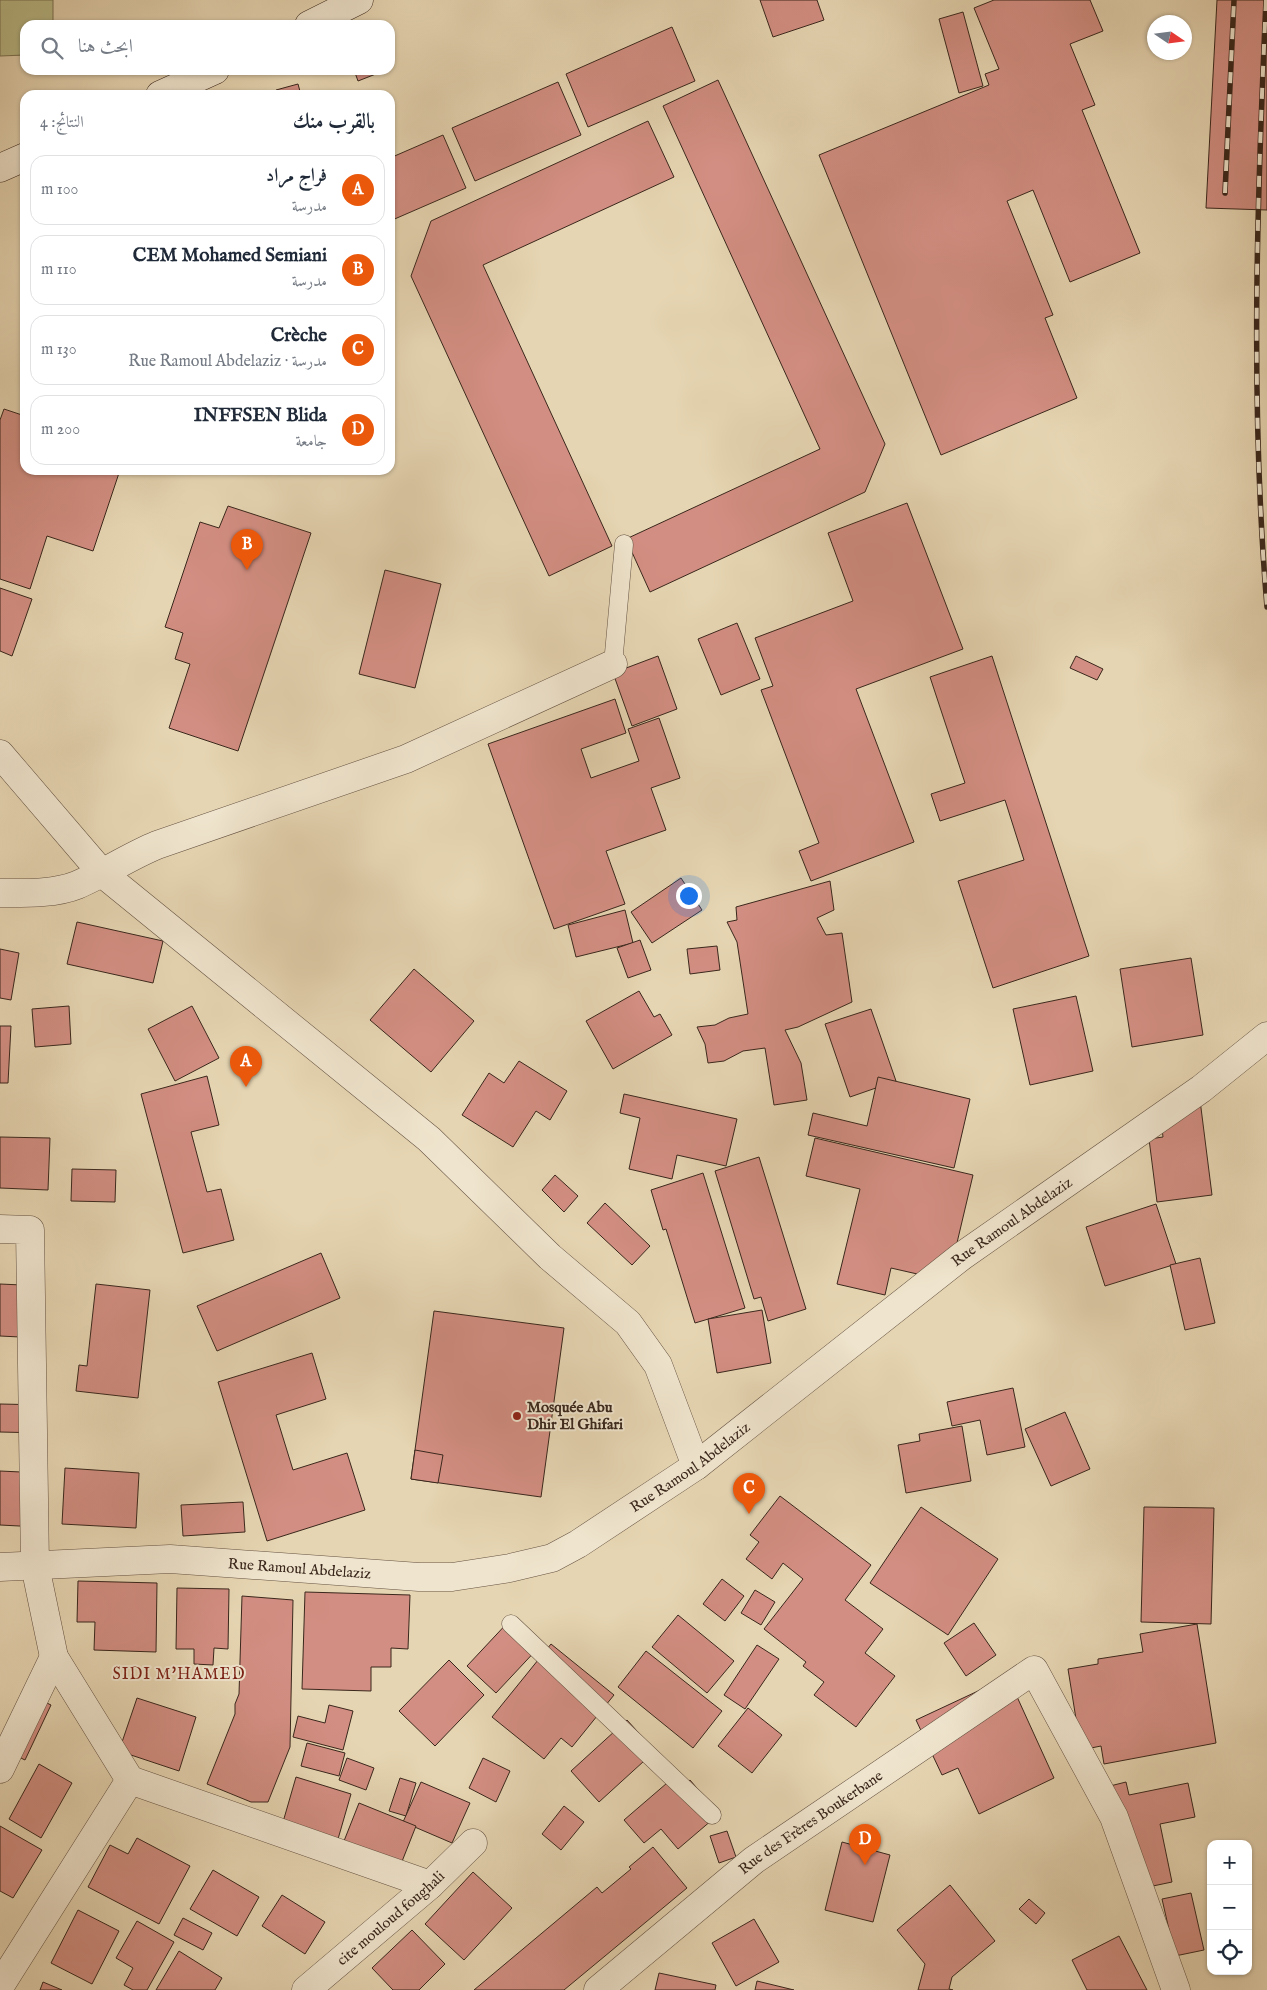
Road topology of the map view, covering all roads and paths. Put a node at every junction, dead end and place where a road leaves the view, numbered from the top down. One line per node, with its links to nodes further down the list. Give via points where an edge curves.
1 (359, 0): 2 (street)
2 (319, 20)
3 (204, 75): 4 (street)
4 (171, 90)
5 (20, 159): 6 (street)
6 (0, 168)
7 (624, 544): 8 (lane)
8 (612, 664): 10 (street, via 406,759 158,844)
9 (0, 754): 10 (street)
10 (102, 873): 11 (street, via 57,890); 14 (street, via 430,1139 550,1257 628,1323 658,1365)
11 (0, 893)
12 (1267, 1036): 14 (street, Rue Ramoul Abdelaziz, via 1201,1089 962,1256)
13 (0, 1229): 15 (street, via 30,1230)
14 (696, 1466): 15 (street, Rue Ramoul Abdelaziz, via 552,1558 452,1577 170,1558)
15 (35, 1566): 16 (street, Rue Ramoul Abdelaziz); 18 (street)
16 (0, 1567)
17 (511, 1624): 21 (lane)
18 (54, 1657): 19 (street); 20 (street)
19 (0, 1769)
20 (130, 1780): 23 (street); 24 (street)
21 (712, 1815)
22 (473, 1843): 23 (street, cite mouloud foughali)
23 (430, 1885): 25 (street, cite mouloud foughali)
24 (0, 1986)
25 (306, 1990)
26 (598, 1990): 27 (street, Rue des Frères Boukerbane, via 754,1860 1034,1670 1114,1817)
27 (1176, 1990)

